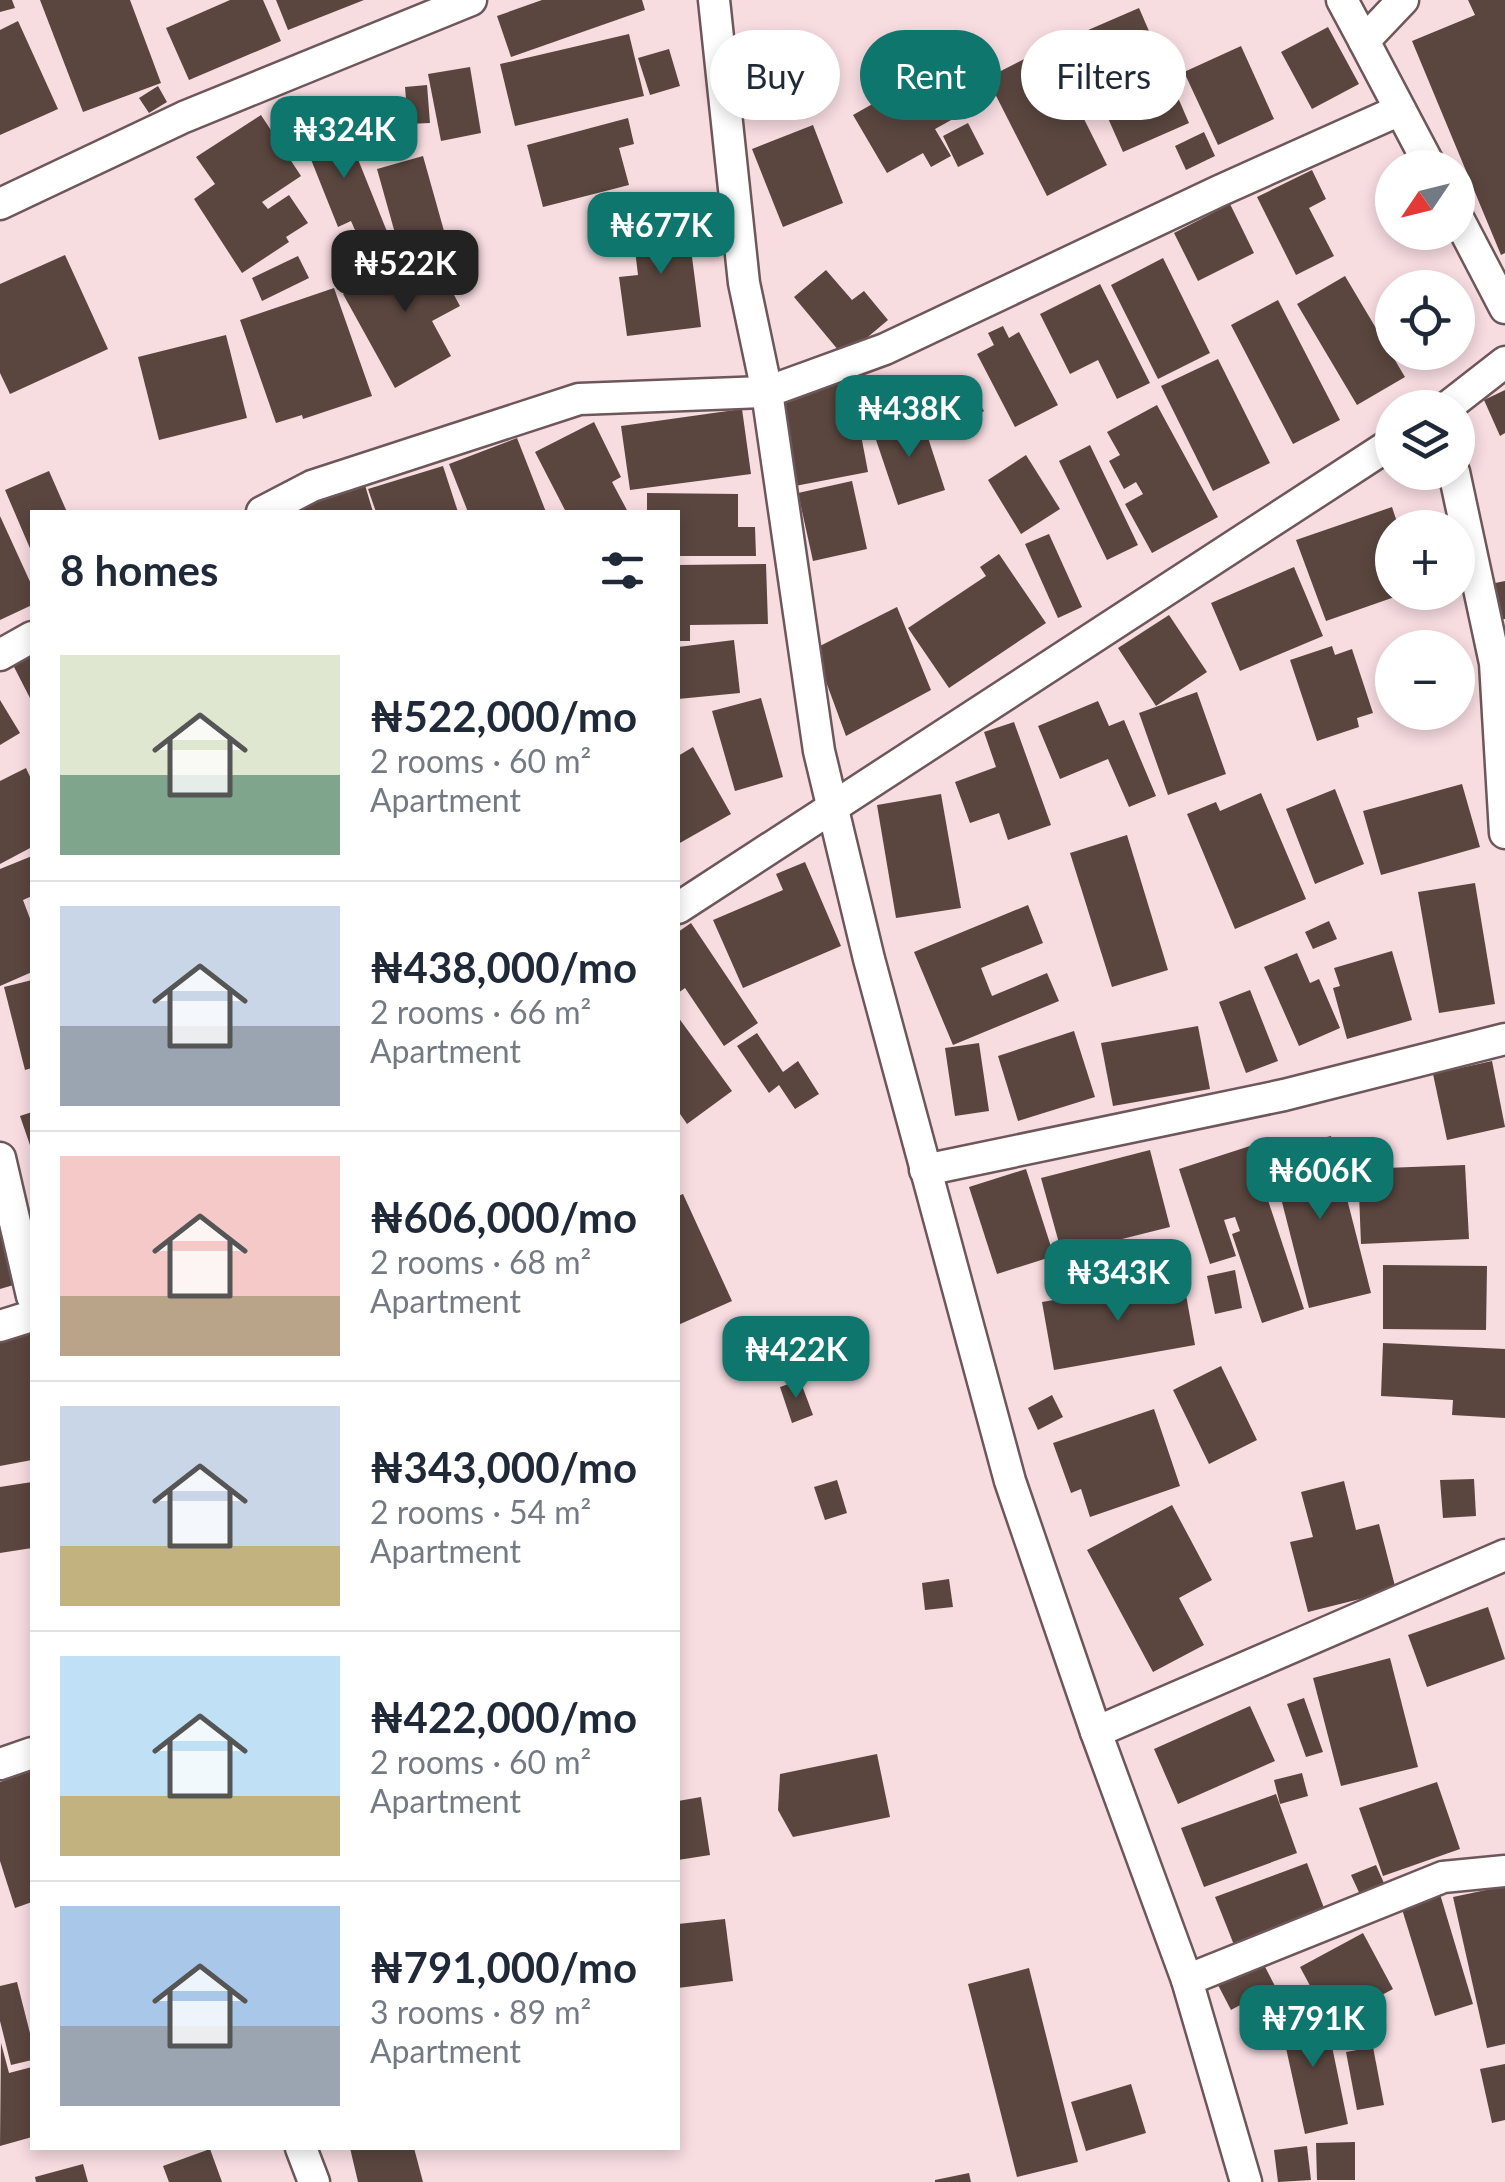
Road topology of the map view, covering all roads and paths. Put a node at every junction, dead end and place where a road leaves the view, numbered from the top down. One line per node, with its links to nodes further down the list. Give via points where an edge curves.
1 (470, 0): 8 (street, via 184,116)
2 (714, 0): 13 (street, via 744,283)
3 (1342, 0): 5 (street)
4 (1403, 0): 5 (street)
5 (1364, 41): 6 (street)
6 (1400, 110): 7 (street); 13 (street, via 885,349)
7 (1421, 150)
8 (0, 204)
9 (1475, 250): 10 (street)
10 (1505, 308)
11 (1505, 362): 12 (street)
12 (1469, 390)
13 (767, 392): 16 (street, via 579,399 312,486); 19 (street, via 819,751)
14 (1375, 454): 19 (street)
15 (1458, 490): 20 (street, via 1495,663)
16 (266, 510)
17 (30, 638): 18 (street)
18 (0, 655)
19 (834, 809): 21 (street); 24 (street)
20 (1505, 832)
21 (680, 907)
22 (1505, 1039): 24 (street, via 1284,1095)
23 (0, 1158): 25 (street)
24 (925, 1170): 29 (street, via 1010,1481)
25 (30, 1287)
26 (30, 1317): 27 (street)
27 (0, 1326)
28 (1505, 1554): 29 (street)
29 (1096, 1732): 33 (street)
30 (30, 1753): 31 (street)
31 (0, 1764)
32 (1505, 1871): 33 (street, via 1443,1878)
33 (1187, 1980): 36 (street)
34 (302, 2150): 35 (street)
35 (314, 2182)
36 (1246, 2182)

